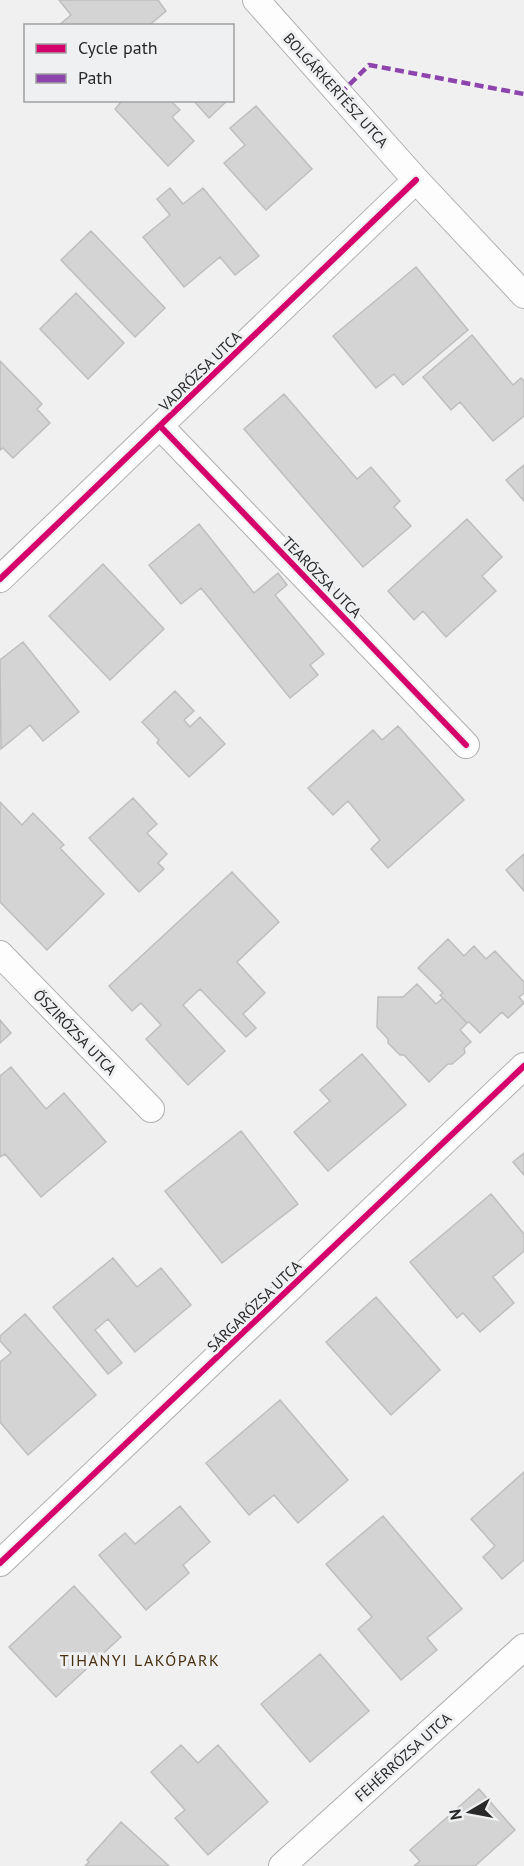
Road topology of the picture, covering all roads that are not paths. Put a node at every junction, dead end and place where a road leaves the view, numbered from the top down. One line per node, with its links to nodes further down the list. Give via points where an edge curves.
1 (256, 0): 2 (street, BOLGÁRKERTÉSZ UTCA)
2 (416, 180): 3 (street); 4 (street, VADRÓZSA UTCA)
3 (524, 295)
4 (160, 426): 5 (street, VADRÓZSA UTCA); 6 (street, TEARÓZSA UTCA)
5 (3, 569)
6 (466, 745)
7 (0, 954): 9 (street, ŐSZIRÓZSA UTCA)
8 (524, 1066): 10 (street, SÁRGARÓZSA UTCA)
9 (151, 1109)
10 (0, 1563)
11 (524, 1647): 12 (street, FEHÉRRÓZSA UTCA)
12 (282, 1866)

